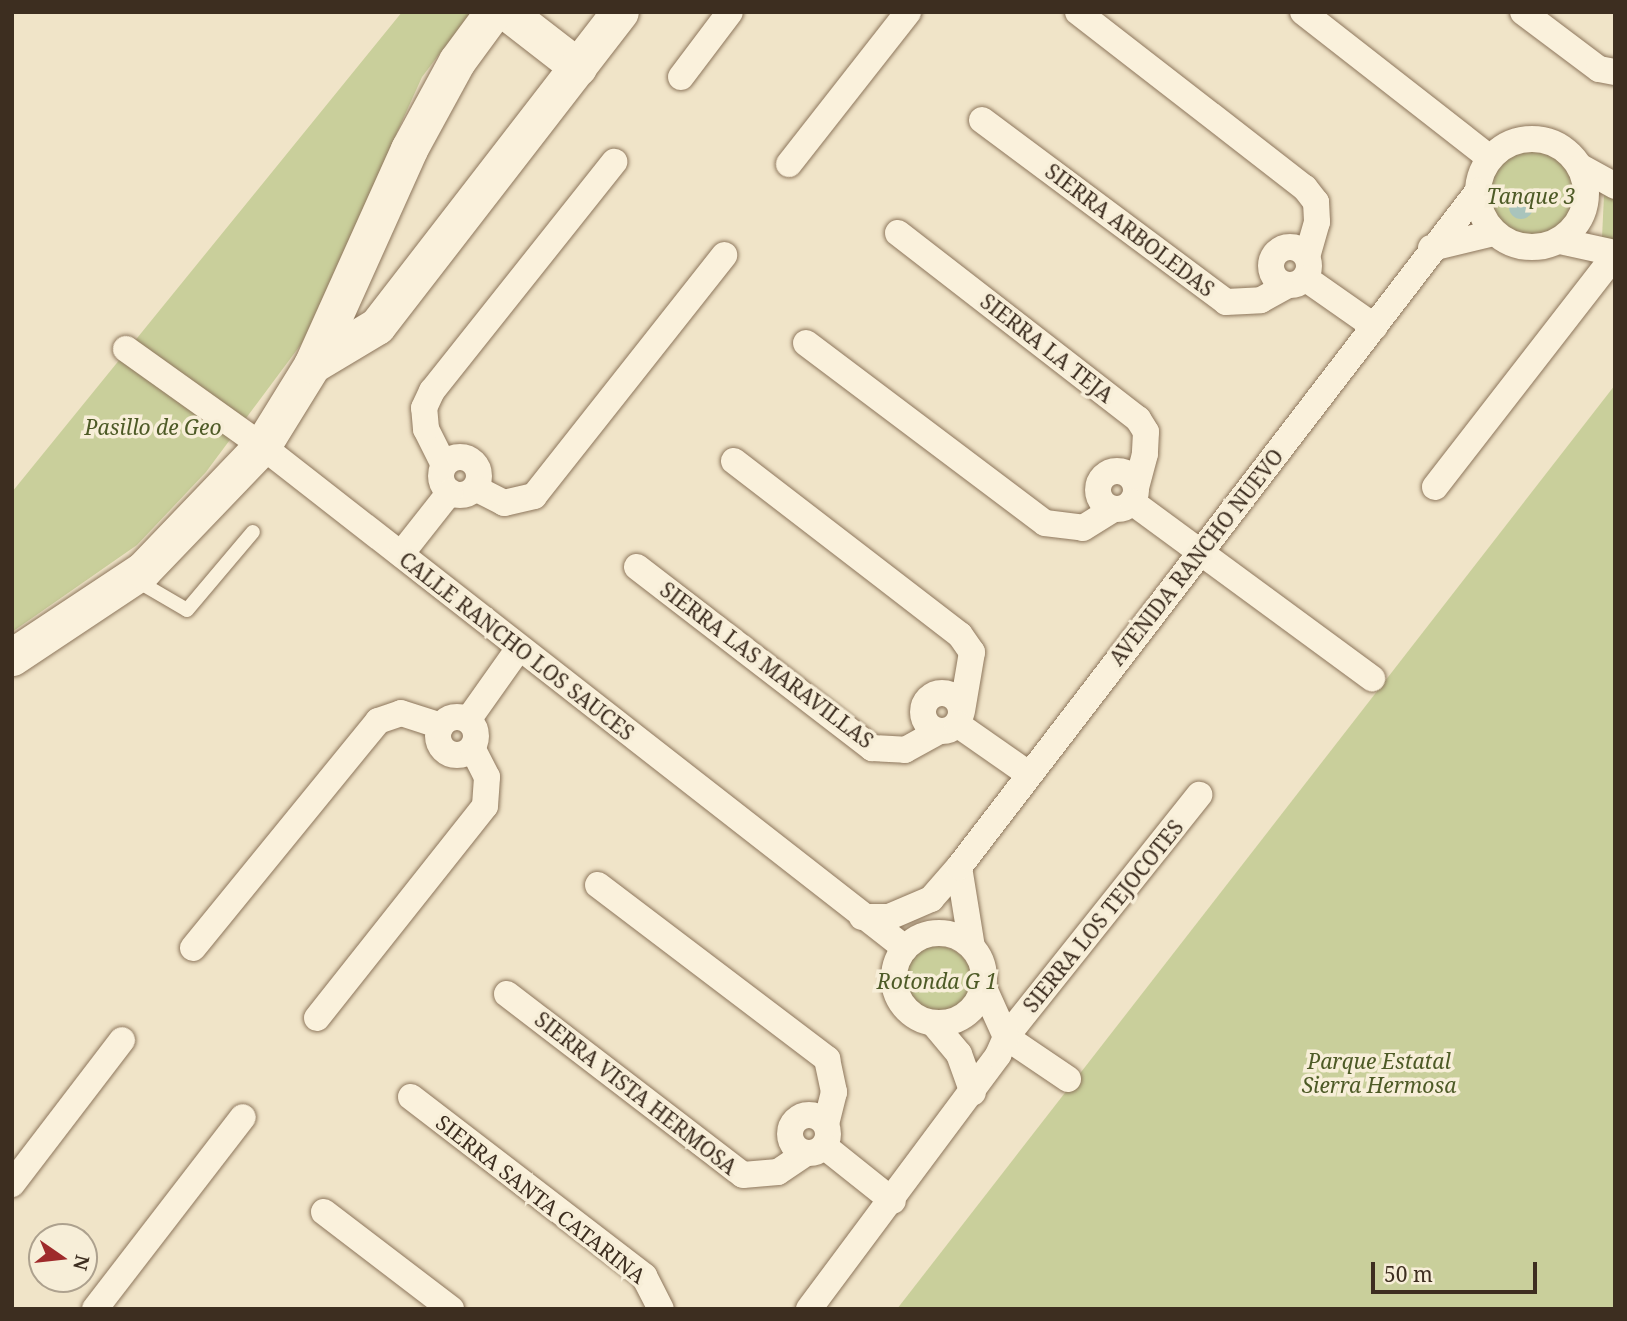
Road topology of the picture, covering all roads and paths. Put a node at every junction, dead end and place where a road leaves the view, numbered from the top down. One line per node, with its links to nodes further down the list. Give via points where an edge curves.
1 (493, 12): 29 (street, via 457,61 409,149)
2 (508, 12): 9 (street)
3 (620, 12): 9 (street)
4 (730, 12): 11 (street)
5 (908, 12): 15 (street)
6 (1079, 12): 25 (street, via 1305,188 1316,202 1317,222)
7 (1303, 12): 13 (street)
8 (1523, 12): 10 (street, via 1599,69)
9 (578, 67): 29 (street, via 377,326)
10 (1615, 72)
11 (681, 77)
12 (982, 120): 25 (street, SIERRA ARBOLEDAS, via 1226,302 1261,300)
13 (1490, 158): 16 (street, via 1527,139 1567,151); 18 (street)
14 (614, 162): 33 (street, via 432,391 424,408 426,429 444,465 458,456 471,459 480,474)
15 (789, 163)
16 (1581, 167): 17 (street); 21 (street, via 1585,208)
17 (1615, 186)
18 (1478, 191): 20 (street); 22 (street, AVENIDA RANCHO NUEVO)
19 (898, 233): 34 (street, SIERRA LA TEJA, via 1138,419 1146,432 1145,454)
20 (1494, 233): 21 (street, via 1514,246 1537,248); 22 (street)
21 (1560, 241): 23 (street)
22 (1431, 248): 26 (street, AVENIDA RANCHO NUEVO)
23 (1615, 254): 32 (street)
24 (724, 255): 33 (street, via 534,496 504,503)
25 (1299, 274): 26 (street)
26 (1375, 327): 36 (street, AVENIDA RANCHO NUEVO)
27 (806, 343): 34 (street, via 1045,523 1083,528)
28 (126, 349): 30 (street, CALLE RANCHO LOS SAUCES)
29 (312, 365): 30 (street)
30 (262, 446): 37 (street, CALLE RANCHO LOS SAUCES); 39 (street)
31 (734, 461): 44 (street, via 960,635 972,652)
32 (1435, 487)
33 (463, 490): 37 (street)
34 (1127, 500): 36 (street)
35 (253, 532): 39 (lane, via 187,610)
36 (1201, 551): 42 (street); 47 (street, AVENIDA RANCHO NUEVO)
37 (401, 554): 40 (street, CALLE RANCHO LOS SAUCES)
38 (637, 567): 44 (street, SIERRA LAS MARAVILLAS, via 872,748 905,750)
39 (133, 578): 41 (street)
40 (519, 648): 43 (street); 52 (street, CALLE RANCHO LOS SAUCES)
41 (12, 657)
42 (1372, 678)
43 (468, 720): 45 (street, via 449,719); 46 (street, via 477,738)
44 (953, 722): 47 (street)
45 (442, 726): 46 (street, via 442,748 451,755); 55 (street, via 401,713 378,721)
46 (473, 749): 58 (street, via 486,777 485,806)
47 (1027, 774): 49 (street, AVENIDA RANCHO NUEVO)
48 (1199, 796): 60 (street, SIERRA LOS TEJOCOTES)
49 (960, 867): 51 (street, AVENIDA RANCHO NUEVO); 54 (street)
50 (598, 885): 66 (street, via 827,1059 834,1092)
51 (930, 899): 52 (street, via 889,917); 53 (street)
52 (862, 917): 53 (street, CALLE RANCHO LOS SAUCES)
53 (912, 943): 54 (street, via 939,932); 59 (street, via 893,978 897,994 904,1008)
54 (972, 947): 56 (street)
55 (193, 948)
56 (983, 986): 59 (street, via 965,1015); 60 (street)
57 (507, 994): 66 (street, SIERRA VISTA HERMOSA, via 743,1175 778,1172)
58 (317, 1018)
59 (933, 1023): 63 (street, via 959,1054)
60 (1006, 1037): 62 (street); 63 (street, SIERRA LOS TEJOCOTES)
61 (122, 1040): 67 (street)
62 (1068, 1079)
63 (973, 1093): 68 (street)
64 (411, 1097): 72 (street, SIERRA SANTA CATARINA, via 644,1276)
65 (243, 1117): 70 (street)
66 (819, 1141): 68 (street)
67 (12, 1184)
68 (893, 1201): 73 (street)
69 (324, 1212): 71 (street)
70 (95, 1309)
71 (451, 1309)
72 (661, 1309)
73 (809, 1309)

